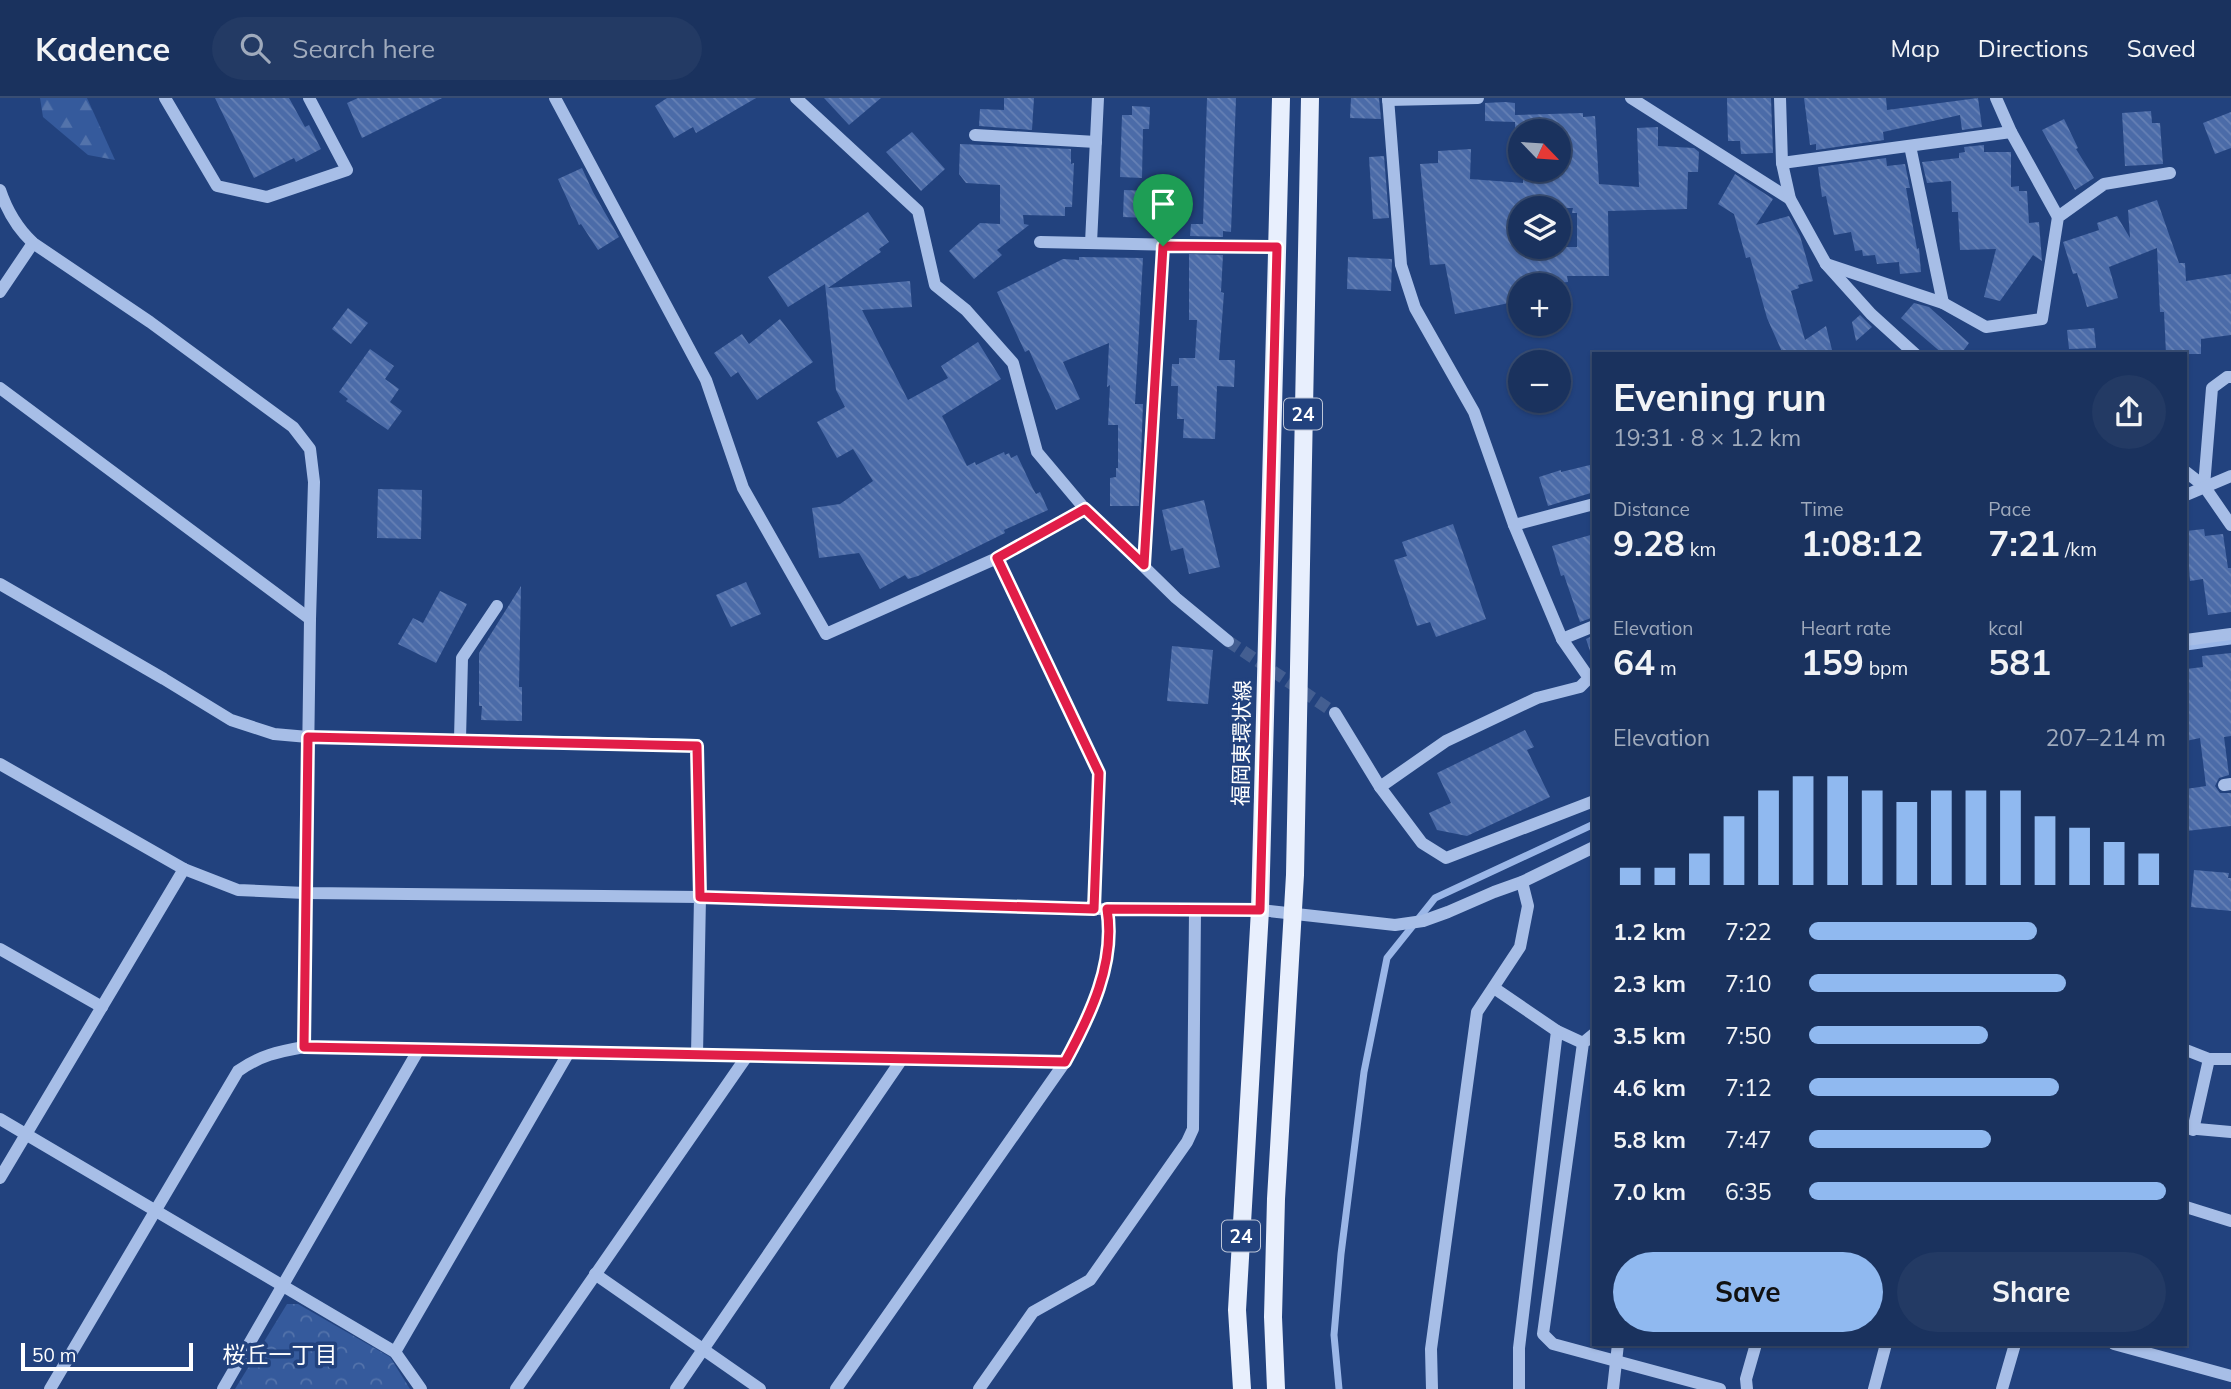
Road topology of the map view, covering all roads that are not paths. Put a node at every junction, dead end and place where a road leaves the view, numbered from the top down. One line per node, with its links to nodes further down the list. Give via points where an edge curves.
1 (164, 98): 2 (street, via 217,186 267,197 347,170)
2 (309, 98)
3 (555, 98): 41 (street, via 706,380 743,488 826,634)
4 (796, 98): 38 (street, via 918,211 935,285 966,310 1013,363 1037,453)
5 (1098, 98): 15 (street)
6 (1281, 98): 26 (main road, 福岡東環状線 / 24)
7 (1310, 98): 65 (main road, 24)
8 (1478, 98): 12 (street)
9 (1631, 98): 20 (street)
10 (1780, 98): 17 (street)
11 (1996, 98): 13 (street)
12 (1388, 99): 39 (street, via 1401,265 1415,308 1474,412)
13 (2011, 132): 16 (street); 21 (street)
14 (975, 135): 15 (street)
15 (1096, 142): 24 (street)
16 (1909, 146): 17 (street); 29 (street)
17 (1782, 163): 20 (street)
18 (2170, 173): 21 (street, via 2104,184)
19 (0, 190): 23 (street, via 19,230)
20 (1790, 199): 27 (street)
21 (2058, 217): 29 (street, via 2042,319 1986,327)
22 (1040, 242): 24 (street)
23 (33, 243): 28 (street); 45 (street, via 293,427 310,449 314,482)
24 (1091, 243): 25 (street)
25 (1163, 246): 26 (street); 42 (street)
26 (1277, 247): 64 (main road, 福岡東環状線 / 24)
27 (1826, 264): 29 (street); 30 (street)
28 (0, 292)
29 (1943, 303)
30 (1913, 352)
31 (2231, 377): 35 (street, via 2212,388)
32 (0, 388): 45 (street)
33 (2187, 473): 35 (street)
34 (2231, 476): 35 (street)
35 (2204, 486): 36 (street); 40 (street)
36 (2187, 494)
37 (1592, 505): 39 (street)
38 (1085, 509): 41 (street); 42 (street)
39 (1514, 525): 48 (street)
40 (2231, 525)
41 (997, 558): 62 (street, via 1099,773)
42 (1144, 565): 50 (street)
43 (0, 584): 52 (street, via 231,720 274,734)
44 (497, 606): 53 (street, via 462,658)
45 (310, 619): 52 (street)
46 (1592, 627): 48 (street)
47 (2231, 634): 49 (street)
48 (1562, 639): 55 (street, via 1589,678 1580,687 1537,698 1446,741)
49 (2187, 640)
50 (1228, 641)
51 (1335, 713): 55 (street)
52 (308, 737): 53 (street); 60 (street)
53 (460, 739): 61 (street, via 697,746)
54 (0, 764): 58 (street)
55 (1380, 787): 56 (street, via 1422,843 1446,858)
56 (1592, 802)
57 (1592, 848): 59 (street)
58 (184, 869): 60 (street, via 238,890); 68 (street)
59 (1522, 882): 65 (street, via 1423,921 1395,925); 67 (street, via 1528,906 1520,947)
60 (305, 893): 61 (street); 72 (street)
61 (700, 897): 62 (street); 76 (street)
62 (1100, 909): 63 (street); 81 (street, via 1110,925 1106,963 1091,1009)
63 (1195, 910): 64 (street); 108 (street, via 1193,1129 1090,1280 1033,1312)
64 (1260, 910): 65 (street); 109 (main road, 福岡東環状線 / 24, via 1237,1310)
65 (1293, 914): 110 (main road, 24, via 1276,1199)
66 (0, 949): 68 (street)
67 (1493, 988): 69 (street); 111 (street, via 1477,1012 1431,1349)
68 (103, 1007): 85 (street)
69 (1557, 1031): 71 (street); 112 (street, via 1519,1348)
70 (1592, 1036): 71 (street)
71 (1583, 1043): 99 (street, via 1543,1334 1553,1344)
72 (304, 1047): 73 (street); 88 (street, via 256,1058 238,1071)
73 (419, 1049): 75 (street); 91 (street)
74 (2187, 1050): 79 (street)
75 (569, 1052): 76 (street); 98 (street)
76 (697, 1055): 77 (street)
77 (747, 1056): 78 (street); 90 (street)
78 (902, 1059): 81 (street); 97 (street)
79 (2209, 1059): 80 (street); 83 (street)
80 (2231, 1059)
81 (1065, 1062): 107 (street)
82 (0, 1119): 85 (street)
83 (2190, 1129): 84 (street)
84 (2231, 1132)
85 (26, 1134): 86 (street); 88 (street)
86 (0, 1178)
87 (2187, 1207): 89 (street)
88 (155, 1211): 91 (street); 101 (street)
89 (2231, 1220)
90 (595, 1274): 97 (street); 104 (street)
91 (283, 1285): 98 (street); 102 (street)
92 (1618, 1346): 99 (street)
93 (1755, 1346): 115 (street, via 1746,1379)
94 (1885, 1346): 116 (street)
95 (2014, 1346): 117 (street)
96 (2121, 1346): 100 (street)
97 (704, 1349): 105 (street); 106 (street)
98 (395, 1352): 103 (street)
99 (1615, 1359): 113 (street); 114 (street)
100 (2231, 1376)
101 (50, 1389)
102 (223, 1389)
103 (421, 1389)
104 (516, 1389)
105 (676, 1389)
106 (760, 1389)
107 (836, 1389)
108 (979, 1389)
109 (1242, 1389)
110 (1276, 1389)
111 (1432, 1389)
112 (1520, 1389)
113 (1613, 1389)
114 (1720, 1389)
115 (1748, 1389)
116 (1874, 1389)
117 (2003, 1389)

